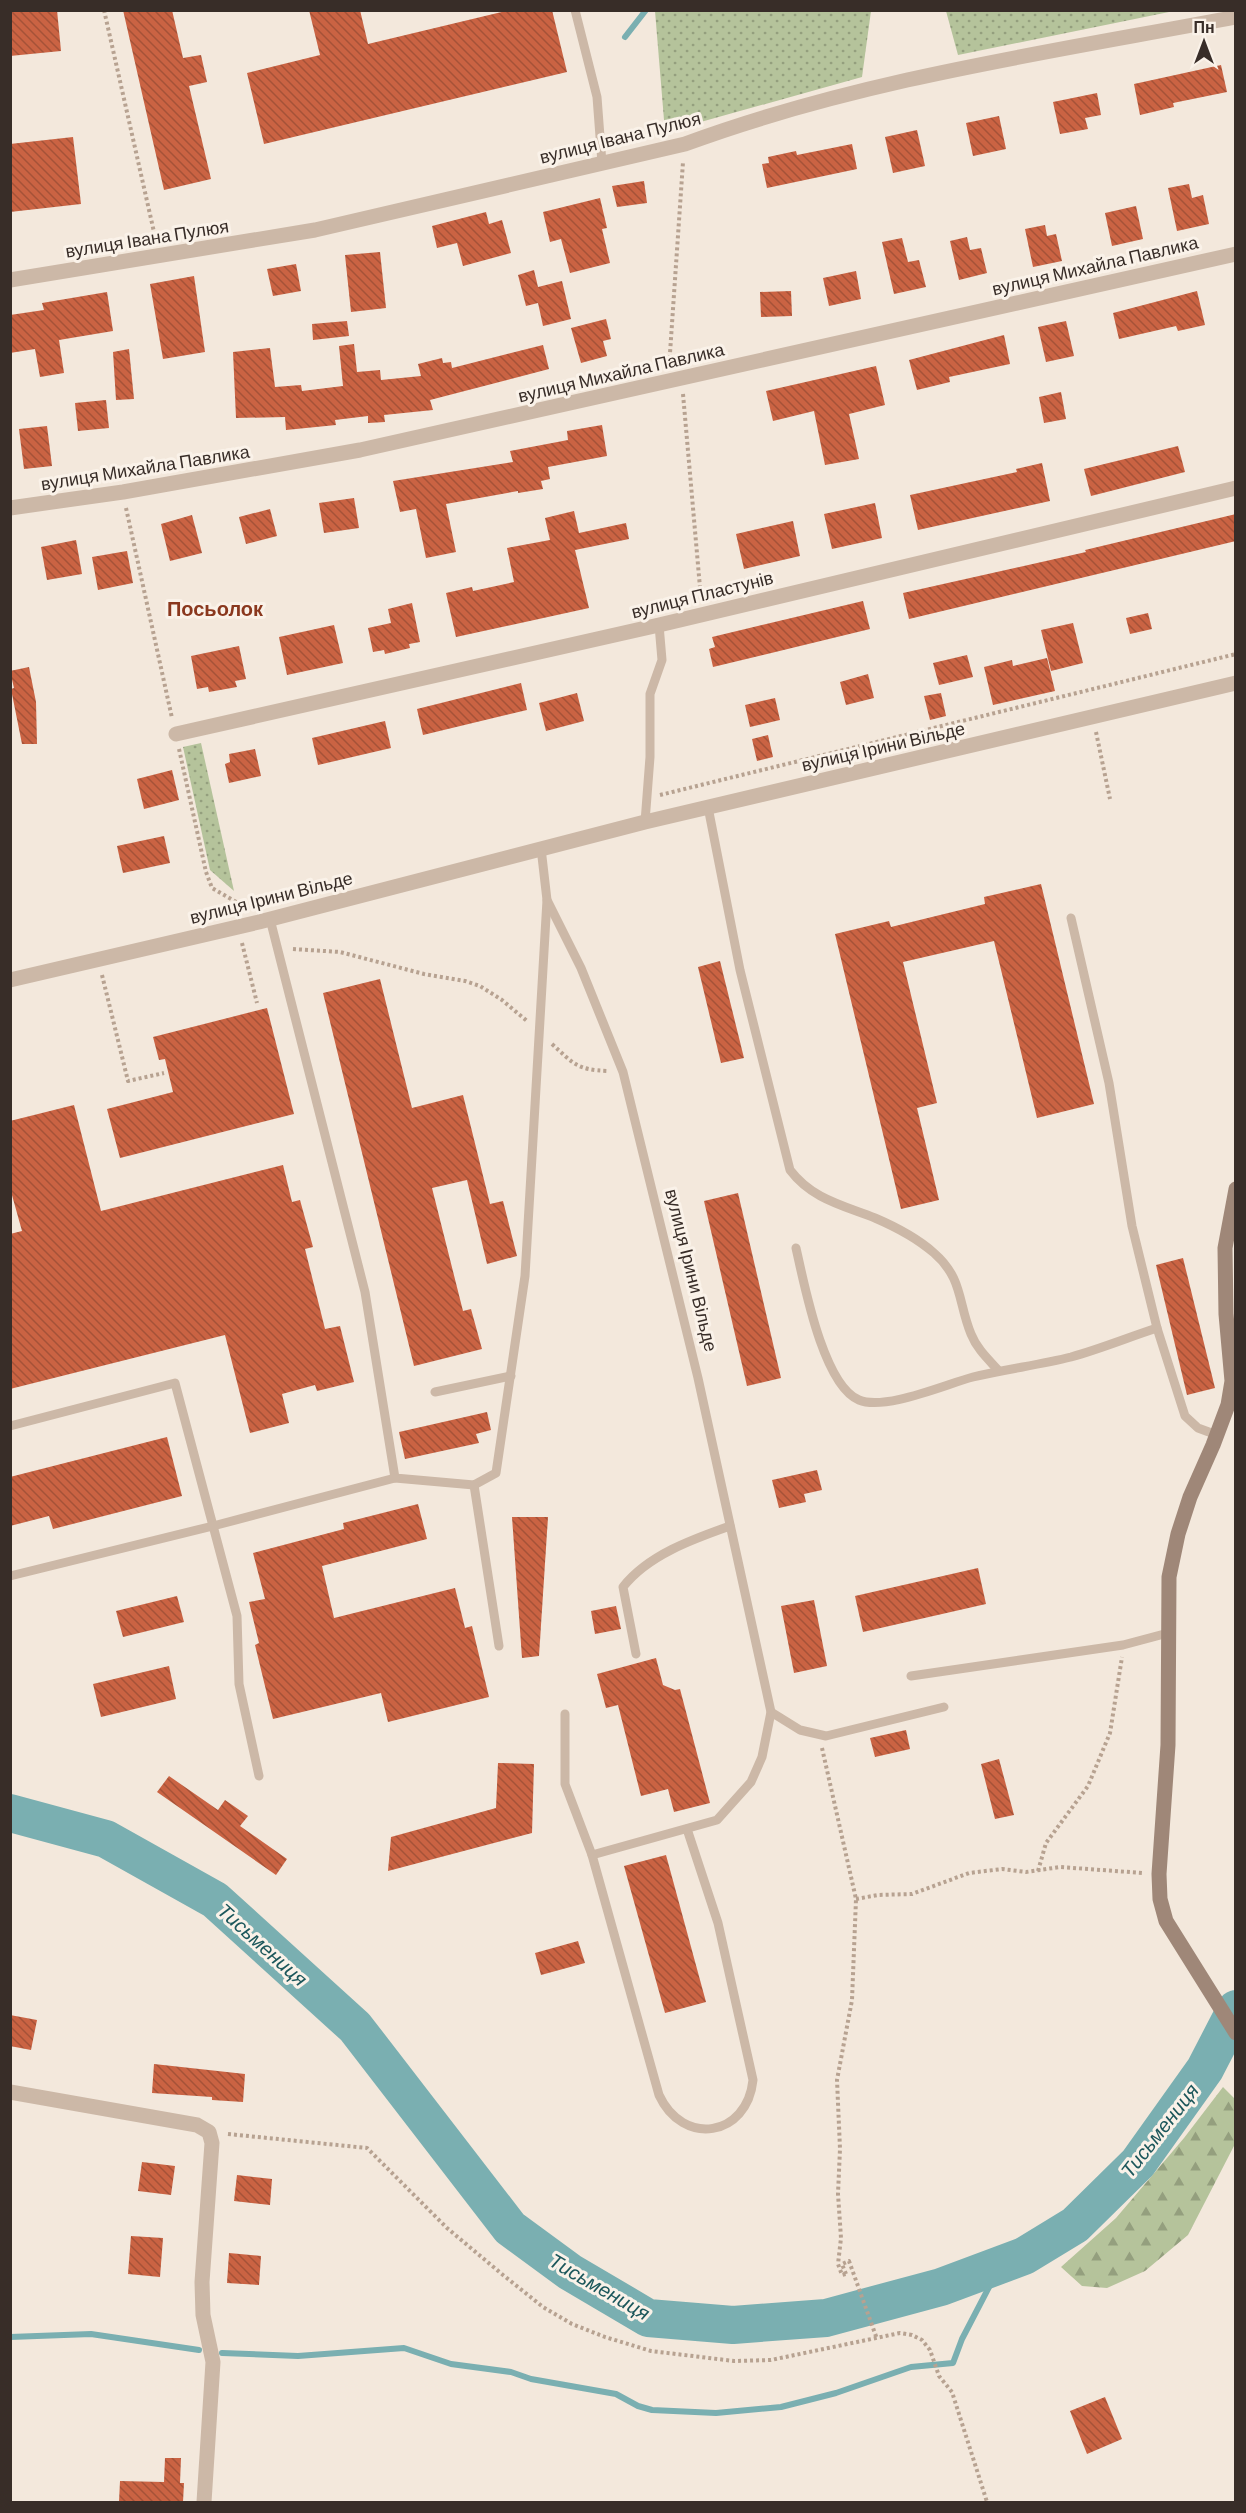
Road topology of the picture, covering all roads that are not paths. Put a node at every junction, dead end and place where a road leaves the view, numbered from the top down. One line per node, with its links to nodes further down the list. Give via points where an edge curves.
1 (575, 10): 3 (lane, via 597,97)
2 (1236, 17): 3 (street, вулиця Івана Пулюя, via 902,81 685,144)
3 (602, 163): 5 (street, вулиця Івана Пулюя, via 315,230)
4 (1236, 254): 7 (street, вулиця Михайла Павлика, via 360,450)
5 (10, 280)
6 (1236, 488): 8 (street, вулиця Пластунів)
7 (10, 508)
8 (659, 625): 10 (street, вулиця Пластунів); 12 (lane, via 662,660 650,694)
9 (1236, 683): 11 (street, вулиця Ірини Вільде)
10 (176, 734)
11 (708, 807): 12 (street, вулиця Ірини Вільде); 22 (lane, via 740,970 790,1170 806,1188 822,1198 895,1226 943,1261 960,1291 971,1335)
12 (645, 822): 13 (street, вулиця Ірини Вільде)
13 (541, 849): 14 (lane, вулиця Ірини Вільде); 16 (street, вулиця Ірини Вільде)
14 (547, 900): 23 (lane, via 525,1276); 30 (lane, вулиця Ірини Вільде, via 623,1072)
15 (1071, 918): 21 (lane, via 1109,1083 1128,1208)
16 (265, 920): 17 (street, вулиця Ірини Вільде); 27 (lane, via 279,948 365,1292)
17 (10, 980)
18 (1236, 1189): 20 (street, via 1225,1248)
19 (796, 1248): 22 (lane, via 812,1316 829,1362 844,1390 859,1400 899,1399)
20 (1231, 1315): 26 (street, via 1232,1381)
21 (1157, 1328): 22 (lane, via 1072,1357); 26 (lane, via 1185,1416 1198,1428)
22 (998, 1370)
23 (511, 1376): 24 (lane); 28 (lane, via 496,1473)
24 (435, 1392)
25 (10, 1426): 29 (lane, via 175,1383)
26 (1217, 1435): 32 (street, via 1178,1534 1169,1576)
27 (395, 1478): 28 (lane); 29 (lane)
28 (474, 1485): 33 (lane)
29 (213, 1526): 31 (lane); 39 (lane, via 237,1616 239,1684)
30 (730, 1526): 34 (lane, via 689,1541 654,1560 623,1587); 37 (lane, вулиця Ірини Вільде)
31 (10, 1576)
32 (1168, 1633): 35 (lane, via 1124,1645); 42 (street, via 1168,1745 1160,1899 1166,1921)
33 (499, 1646)
34 (636, 1654)
35 (911, 1676)
36 (944, 1707): 37 (lane, via 819,1736 800,1730)
37 (771, 1712): 40 (lane, via 762,1757 751,1782 717,1821)
38 (565, 1714): 41 (lane, via 565,1784)
39 (259, 1776)
40 (687, 1829): 41 (lane); 41 (lane, via 718,1923 753,2080 742,2112 721,2127 693,2128 664,2105)
41 (592, 1855)
42 (1236, 2033)
43 (10, 2092): 44 (street, via 197,2125 209,2132 212,2143 202,2282 203,2315 213,2362)
44 (204, 2502)

